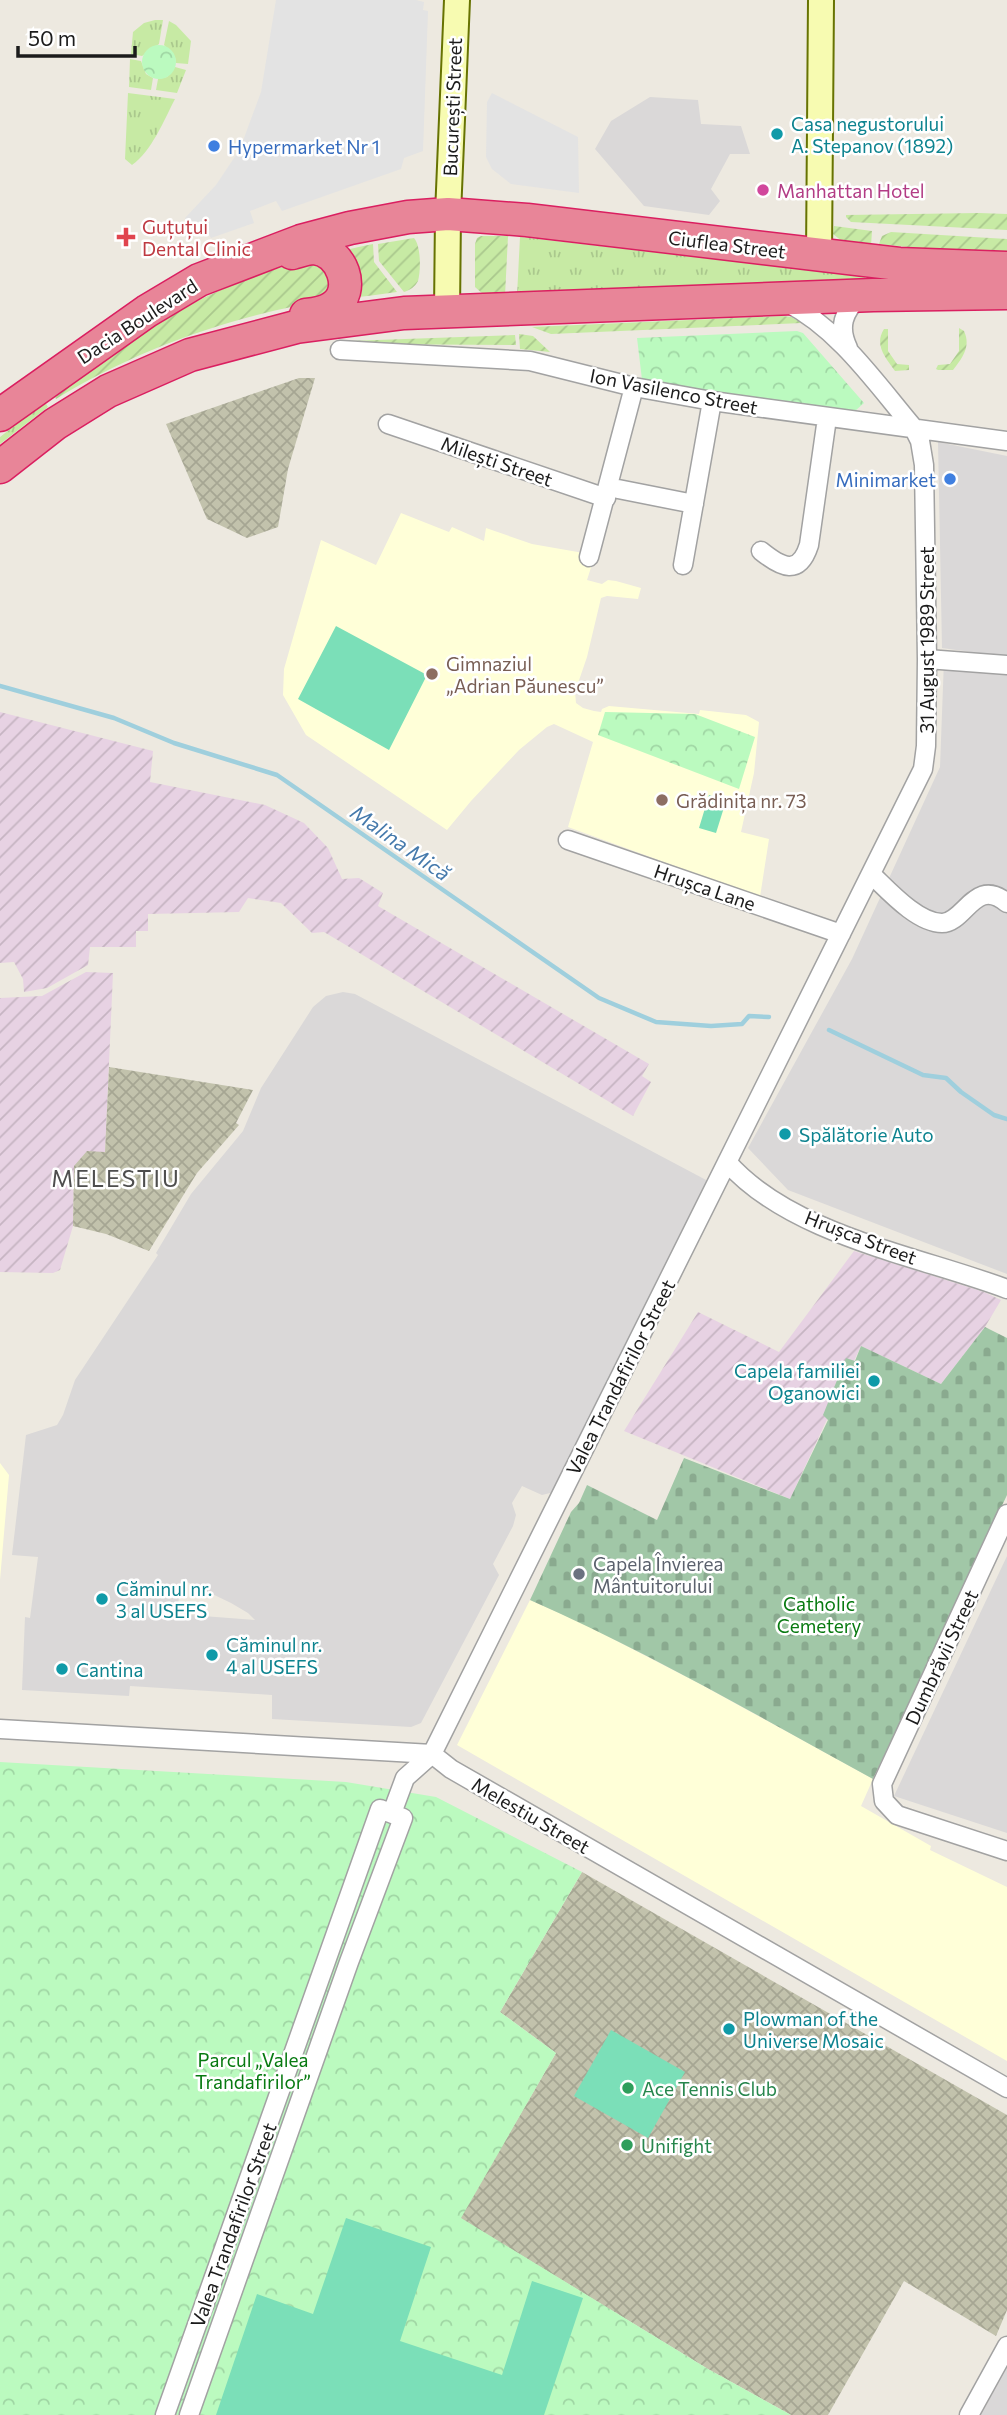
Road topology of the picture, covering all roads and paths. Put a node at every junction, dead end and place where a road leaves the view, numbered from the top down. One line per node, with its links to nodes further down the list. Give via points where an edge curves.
1 (457, 0): 3 (main road, București Street)
2 (821, 0): 4 (main road)
3 (448, 214): 4 (highway, Ciuflea Street); 6 (highway, Dacia Boulevard, via 326,234); 10 (main road, București Street)
4 (819, 256): 5 (highway, Ciuflea Street)
5 (1007, 268)
6 (199, 280): 14 (highway, via 208,285 271,259 316,248 342,267 345,283 342,298 321,313 275,320 189,345 124,374); 16 (highway, Dacia Boulevard, via 136,318)
7 (1007, 293): 8 (highway)
8 (860, 296): 9 (highway); 12 (street, 31 August 1989 Street, via 842,322)
9 (783, 300): 10 (highway); 12 (street, 31 August 1989 Street, via 819,323)
10 (447, 312): 14 (highway, via 376,315 271,332 191,355)
11 (340, 350): 13 (street, Ion Vasilenco Street, via 530,361)
12 (850, 352): 19 (street, 31 August 1989 Street)
13 (634, 387): 15 (street, Ion Vasilenco Street); 22 (street)
14 (108, 391): 21 (highway, via 55,424)
15 (712, 401): 17 (street, Ion Vasilenco Street); 23 (street)
16 (0, 415)
17 (827, 418): 19 (street, Ion Vasilenco Street); 24 (street, via 804,558 789,566)
18 (388, 424): 22 (street, Milești Street)
19 (913, 427): 20 (street, Ion Vasilenco Street); 27 (street, 31 August 1989 Street, via 924,465)
20 (1007, 441)
21 (0, 467)
22 (607, 492): 23 (street, Milești Street); 25 (street)
23 (694, 504): 26 (street)
24 (761, 551)
25 (589, 557)
26 (683, 565)
27 (927, 659): 28 (street); 30 (street, 31 August 1989 Street, via 923,769)
28 (1007, 665)
29 (568, 840): 32 (street, Hrușca Lane)
30 (870, 874): 31 (street, via 905,906 942,923 982,896); 32 (street, 31 August 1989 Street)
31 (1007, 903)
32 (841, 934): 33 (street, Valea Trandafirilor Street)
33 (727, 1162): 34 (street, Hrușca Street, via 760,1193 796,1213 858,1240); 38 (street, Valea Trandafirilor Street)
34 (1007, 1289)
35 (1007, 1514): 36 (street, Dumbrăvii Street)
36 (1000, 1549): 40 (street, Dumbrăvii Street, via 882,1784 884,1801 907,1819)
37 (0, 1729): 38 (street)
38 (432, 1754): 39 (street, Valea Trandafirilor Street, via 405,1778); 41 (street, Melestiu Street)
39 (392, 1813): 43 (street, Valea Trandafirilor Street, via 380,1809); 44 (street, Valea Trandafirilor Street, via 403,1818)
40 (1007, 1851)
41 (1007, 2088)
42 (1007, 2346): 45 (street)
43 (165, 2415)
44 (189, 2415)
45 (969, 2415)

